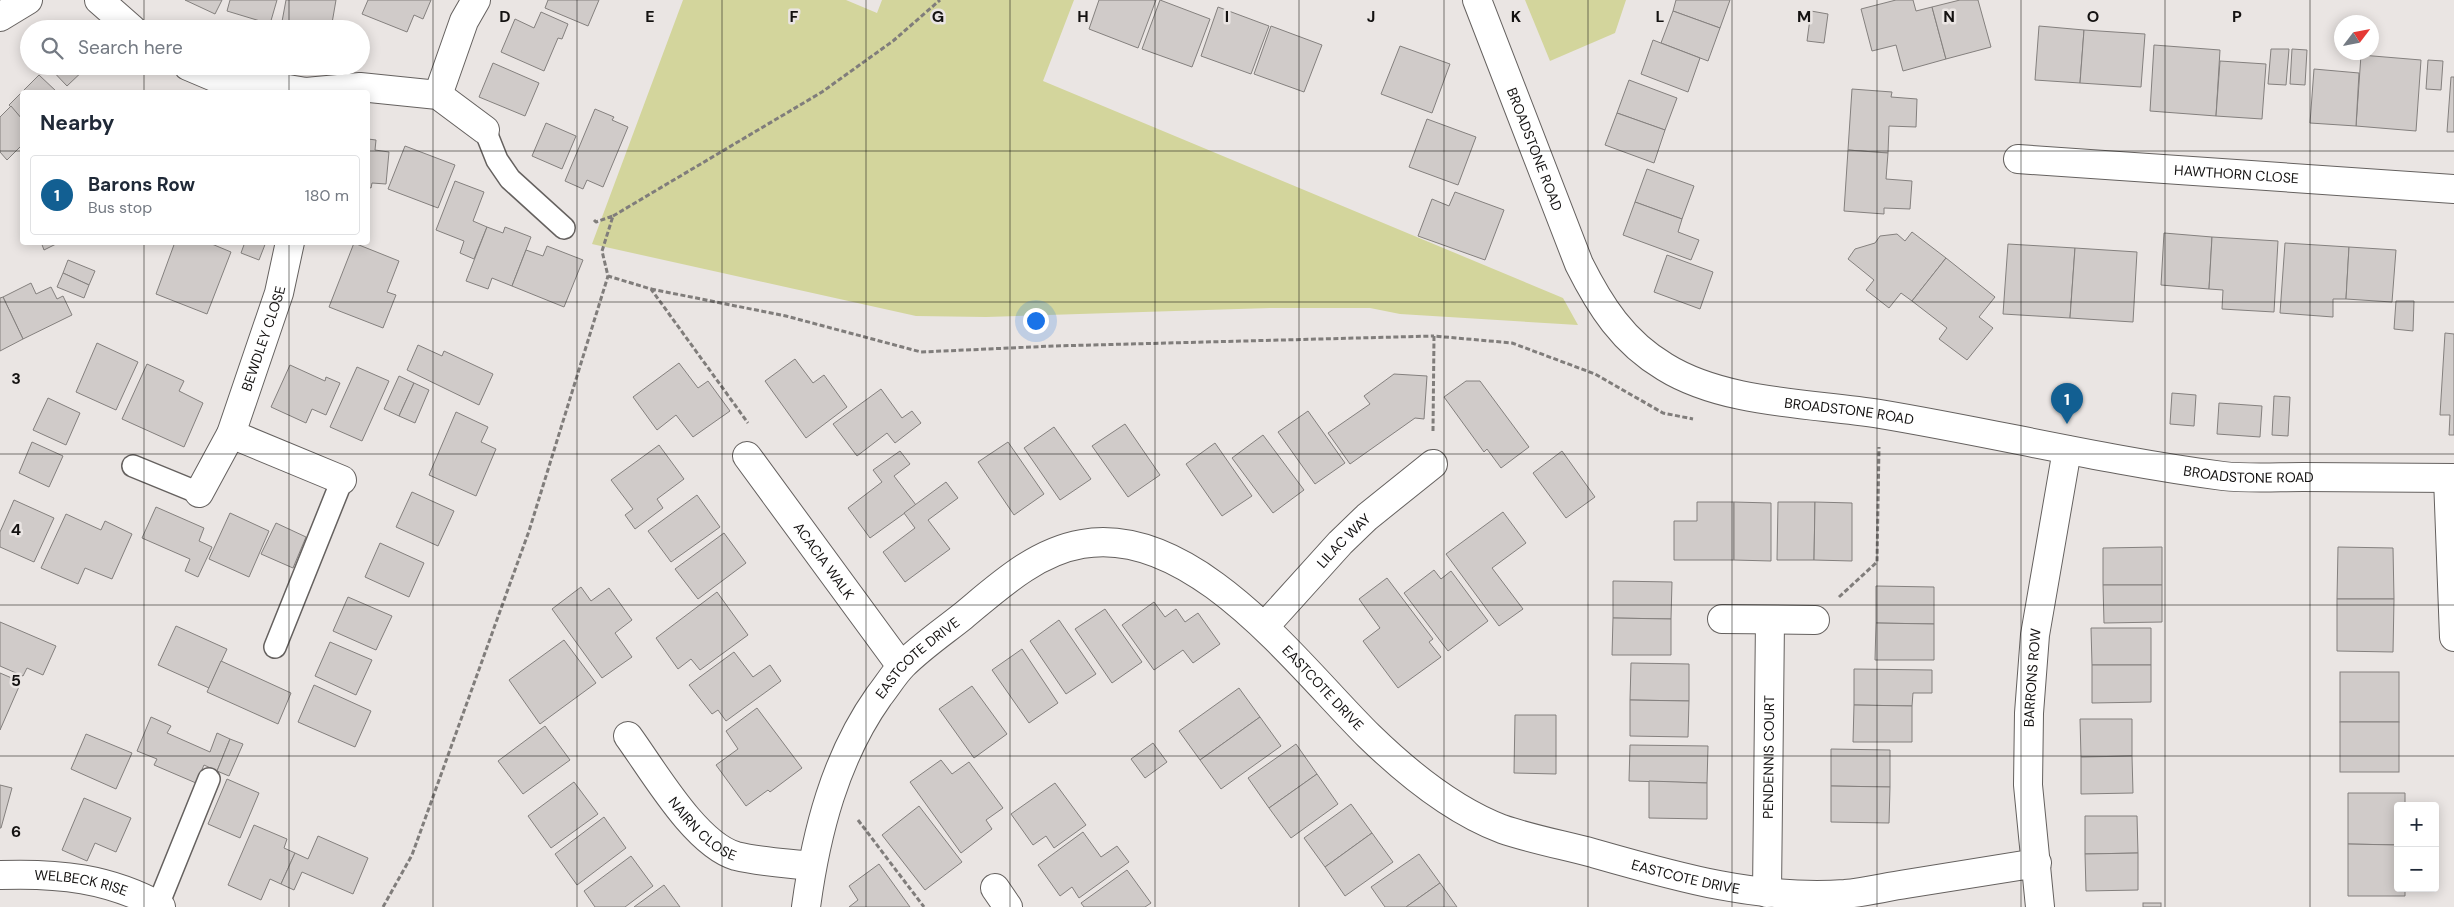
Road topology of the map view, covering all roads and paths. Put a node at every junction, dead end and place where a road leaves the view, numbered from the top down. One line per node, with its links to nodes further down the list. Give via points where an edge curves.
1 (28, 0): 6 (street)
2 (99, 0): 7 (street)
3 (476, 0): 11 (street, via 464,21)
4 (940, 0): 16 (path, via 893,41 822,92)
5 (1477, 0): 22 (street, BROADSTONE ROAD, via 1579,264 1595,297 1616,327 1642,352 1666,368 1701,384 1740,395)
6 (0, 17)
7 (122, 20)
8 (209, 75): 9 (street)
9 (294, 90)
10 (328, 90): 11 (street, via 360,87)
11 (438, 95): 12 (street)
12 (485, 130): 17 (lane, via 497,160 510,179)
13 (2018, 159): 14 (street, HAWTHORN CLOSE)
14 (2454, 189)
15 (589, 216): 16 (path, via 596,222)
16 (613, 216): 19 (path, via 602,250)
17 (564, 228)
18 (289, 245): 24 (street, BEWDLEY CLOSE, via 279,293)
19 (608, 276): 20 (path); 47 (path, via 526,540 412,855)
20 (651, 289): 21 (path, via 786,316 921,352); 26 (path, via 758,436)
21 (1434, 336): 23 (path, via 1512,343 1595,374 1663,412); 27 (path)
22 (1880, 414): 25 (street, BROADSTONE ROAD); 34 (path, via 1877,562)
23 (1697, 420)
24 (231, 434): 30 (street); 31 (street, BEWDLEY CLOSE)
25 (2067, 450): 29 (street, BROADSTONE ROAD, via 2226,476); 42 (street, BARRONS ROW, via 2035,635 2028,713 2028,785)
26 (747, 456): 38 (street, ACACIA WALK)
27 (1433, 464): 35 (street, LILAC WAY, via 1340,543)
28 (133, 466): 31 (lane)
29 (2451, 478): 36 (street)
30 (342, 480): 37 (lane)
31 (199, 493)
32 (1722, 619): 33 (street)
33 (1770, 620): 34 (street); 45 (street, PENDENNIS COURT)
34 (1815, 620)
35 (1265, 626): 38 (street, EASTCOTE DRIVE, via 1222,590 1145,549 1110,543 1081,544 1047,556 1014,575); 45 (street, EASTCOTE DRIVE, via 1369,736 1420,782 1460,807 1502,828 1699,883)
36 (2454, 637)
37 (275, 647)
38 (901, 666): 41 (street, EASTCOTE DRIVE, via 861,722)
39 (628, 736): 43 (street, NAIRN CLOSE, via 697,831 715,846 736,856)
40 (209, 779): 46 (lane)
41 (832, 786): 43 (street, EASTCOTE DRIVE); 49 (path)
42 (2037, 863): 45 (street, EASTCOTE DRIVE, via 1845,894); 50 (street, BARRONS ROW)
43 (812, 866): 48 (street, EASTCOTE DRIVE)
44 (0, 875): 46 (street, WELBECK RISE, via 85,878)
45 (1767, 893)
46 (159, 906)
47 (383, 907)
48 (806, 907)
49 (924, 907)
50 (2040, 907)

